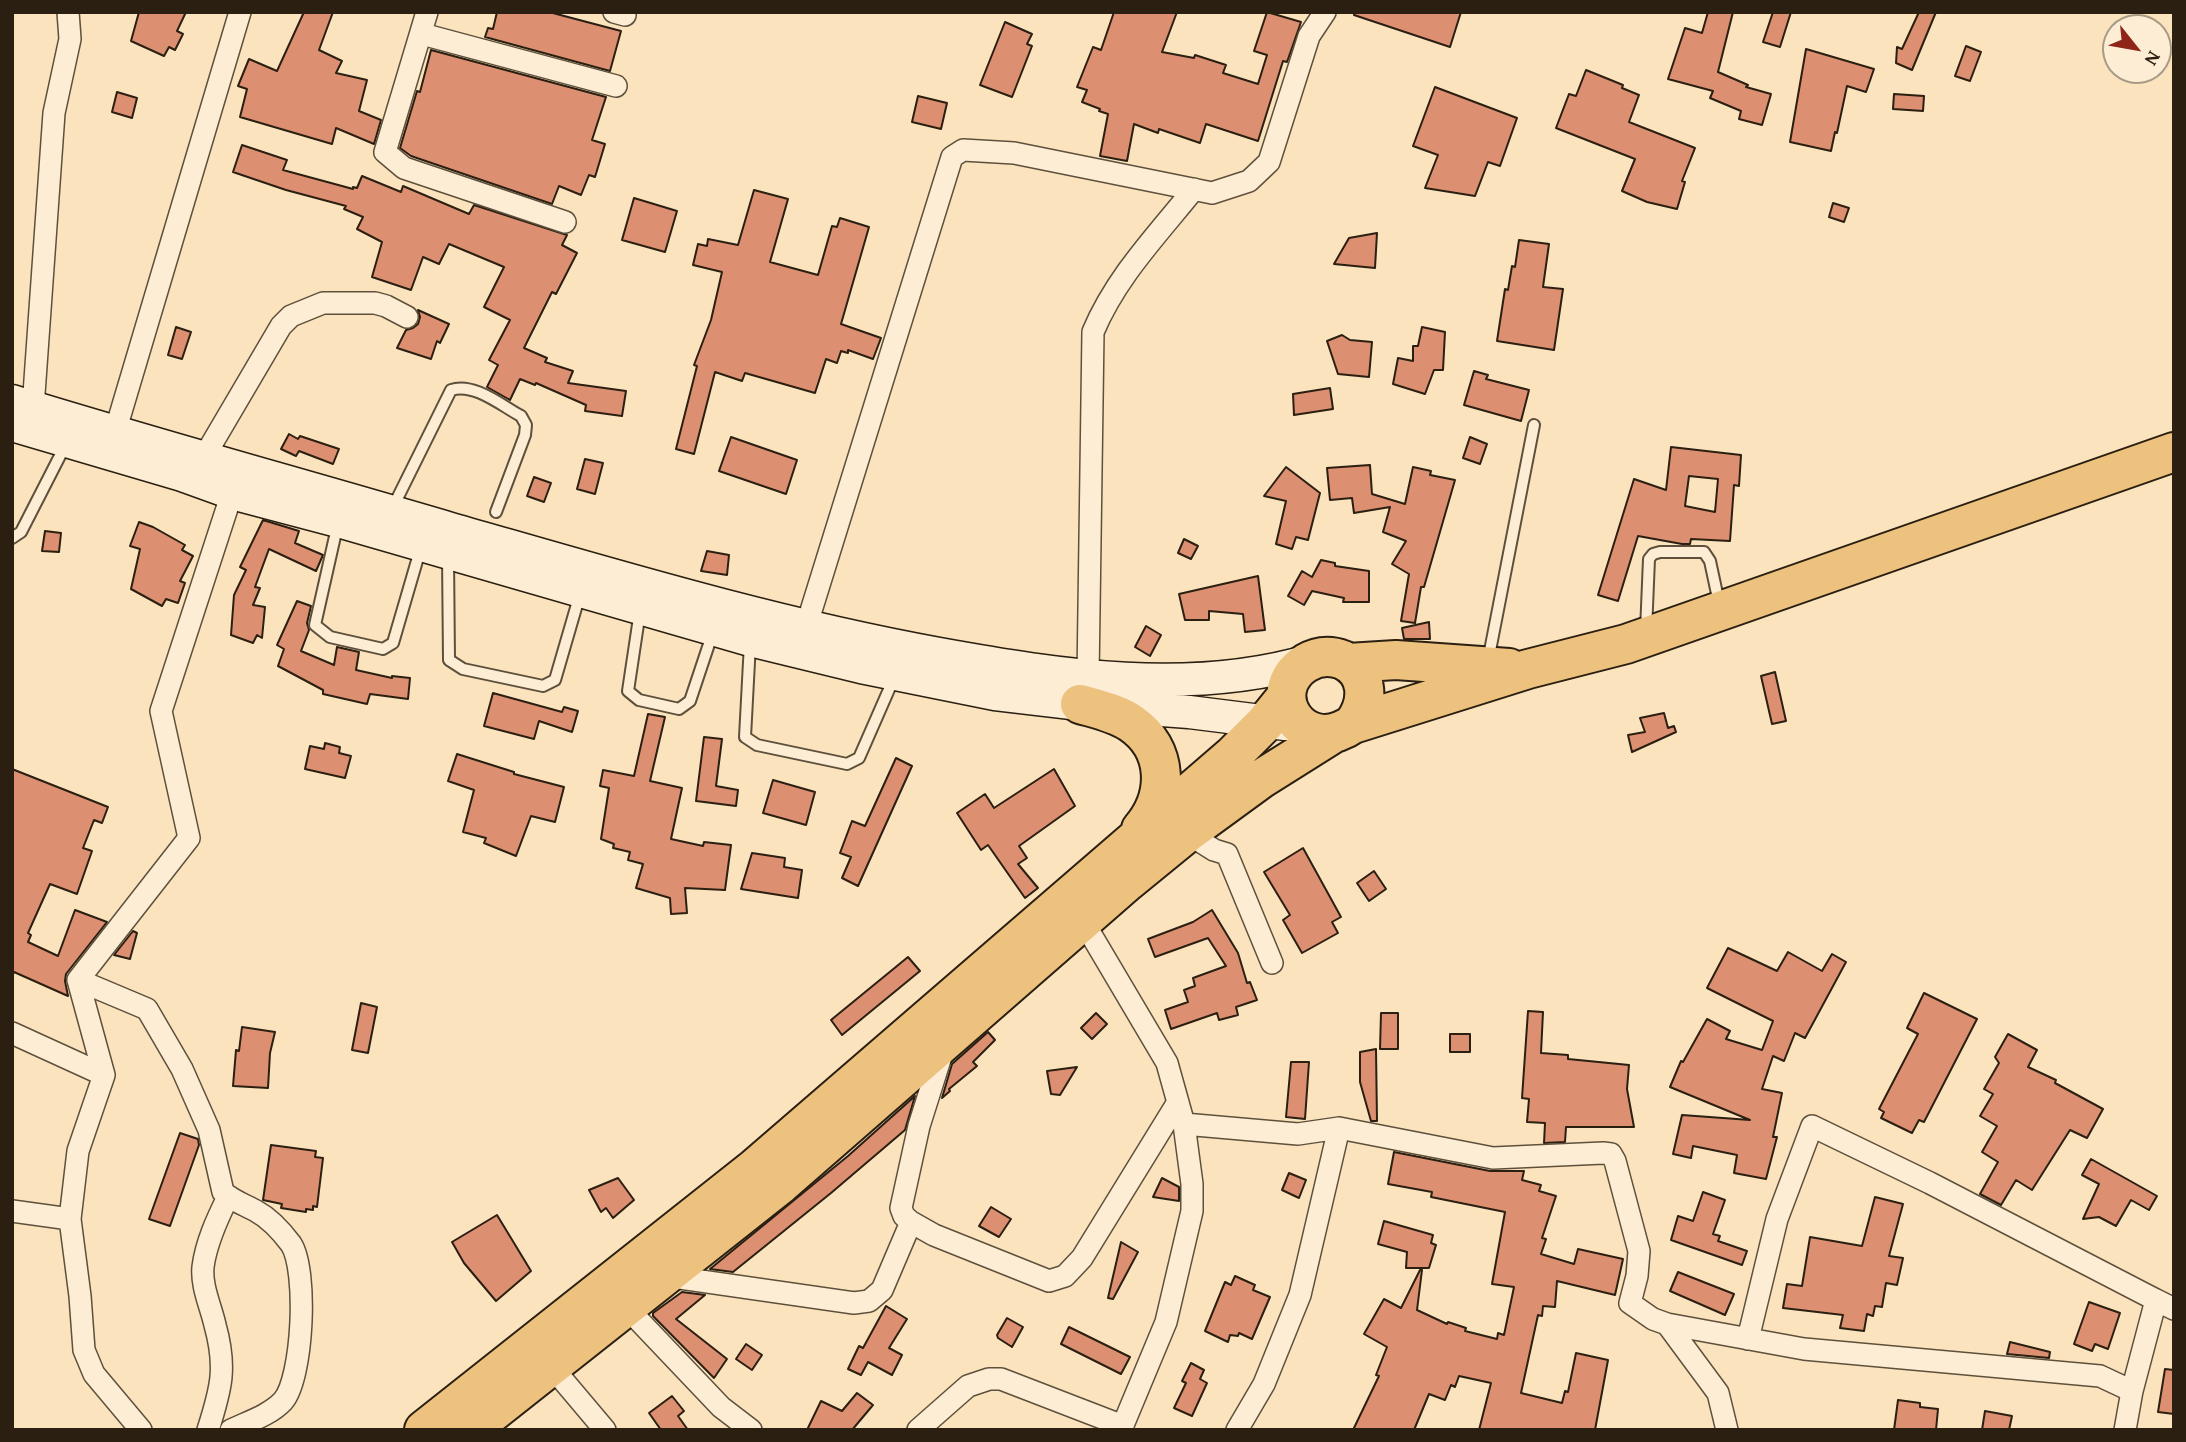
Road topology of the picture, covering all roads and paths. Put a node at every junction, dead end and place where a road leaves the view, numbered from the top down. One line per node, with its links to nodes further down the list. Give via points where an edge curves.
1 (62, 12): 7 (street)
2 (68, 12): 7 (street)
3 (240, 12): 14 (street)
4 (427, 12): 6 (street)
5 (1325, 12): 9 (street, via 1309,36 1269,162 1248,181 1226,190)
6 (422, 34): 8 (street); 10 (street, via 385,152 404,168)
7 (70, 39): 12 (street, via 54,113)
8 (616, 86)
9 (1194, 189): 27 (street, via 1014,153 963,150 952,157); 35 (street, via 1120,280 1093,332)
10 (565, 222)
11 (407, 317): 17 (street, via 375,303 323,303 291,316)
12 (19, 411): 14 (main road); 15 (main road)
13 (1534, 425): 32 (lane)
14 (115, 432): 17 (main road)
15 (68, 441): 18 (main road); 22 (lane, via 21,532)
16 (2174, 452): 26 (highway)
17 (204, 457): 19 (main road)
18 (232, 493): 20 (main road); 41 (street, via 161,711 188,838)
19 (390, 511): 21 (main road); 21 (lane, via 451,390 470,388 521,416 526,425)
20 (338, 520): 23 (main road); 23 (lane, via 315,625 330,637 383,649 393,642)
21 (490, 527): 27 (main road)
22 (12, 538)
23 (435, 549): 24 (main road); 24 (lane, via 450,660 463,668 543,686 555,680)
24 (581, 591): 25 (main road)
25 (640, 608): 28 (main road); 28 (lane, via 628,691 639,700 679,709 690,701)
26 (1720, 611): 29 (highway); 29 (lane, via 1709,556 1704,552 1653,554 1649,559)
27 (806, 628): 35 (main road, via 1010,667)
28 (714, 629): 30 (main road)
29 (1645, 637): 33 (highway)
30 (750, 640): 34 (main road); 34 (lane, via 745,737 757,746 847,764 859,758)
31 (1330, 661): 32 (highway, via 1396,660); 35 (main road, via 1248,674 1132,679); 36 (highway, via 1300,667 1292,678); 36 (highway, via 1358,672 1366,699 1362,713)
32 (1487, 667): 33 (highway)
33 (1528, 669): 36 (highway)
34 (895, 675): 35 (main road, via 995,694)
35 (1084, 690): 36 (main road, via 1189,712); 38 (highway, via 1132,723 1151,743 1160,769 1160,797 1155,808)
36 (1307, 721): 37 (highway, via 1261,779); 38 (highway, via 1232,757)
37 (1187, 833): 39 (highway); 40 (street, via 1227,855)
38 (1117, 855): 63 (highway, via 755,1168)
39 (1083, 921): 43 (highway); 45 (street, via 1167,1063)
40 (1272, 963)
41 (78, 980): 44 (street); 48 (street, via 147,1009 182,1069 209,1130 221,1187)
42 (12, 1033): 44 (street)
43 (945, 1042): 51 (street, via 919,1126 901,1208); 52 (highway, via 791,1176)
44 (104, 1075): 50 (street, via 78,1151)
45 (1178, 1102): 46 (street); 51 (street, via 1082,1258 1065,1276 1049,1281)
46 (1184, 1124): 47 (street, via 1298,1134); 59 (street, via 1192,1211 1166,1322)
47 (1339, 1128): 55 (street, via 1493,1158 1611,1154 1639,1251 1630,1303); 68 (street, via 1300,1295 1264,1384)
48 (228, 1197): 61 (street, via 203,1268 222,1373); 62 (street, via 258,1212 291,1244 301,1293 292,1386 275,1409)
49 (12, 1211): 50 (street)
50 (70, 1219): 60 (street, via 84,1350 94,1374)
51 (911, 1222): 52 (street, via 882,1290 869,1301 854,1303)
52 (666, 1276): 54 (highway)
53 (2165, 1304): 56 (street, via 1812,1126 1777,1219); 58 (street)
54 (626, 1307): 57 (highway); 66 (street, via 721,1407)
55 (1667, 1324): 56 (street); 69 (street, via 1718,1393)
56 (1748, 1339): 58 (street, via 1804,1349 2100,1376)
57 (551, 1366): 64 (highway); 65 (street)
58 (2132, 1391): 70 (street)
59 (1122, 1428): 67 (street, via 1001,1379 968,1386)
60 (141, 1430)
61 (208, 1430)
62 (231, 1430)
63 (424, 1430)
64 (470, 1430)
65 (605, 1430)
66 (751, 1430)
67 (918, 1430)
68 (1237, 1430)
69 (1727, 1430)
70 (2125, 1430)

